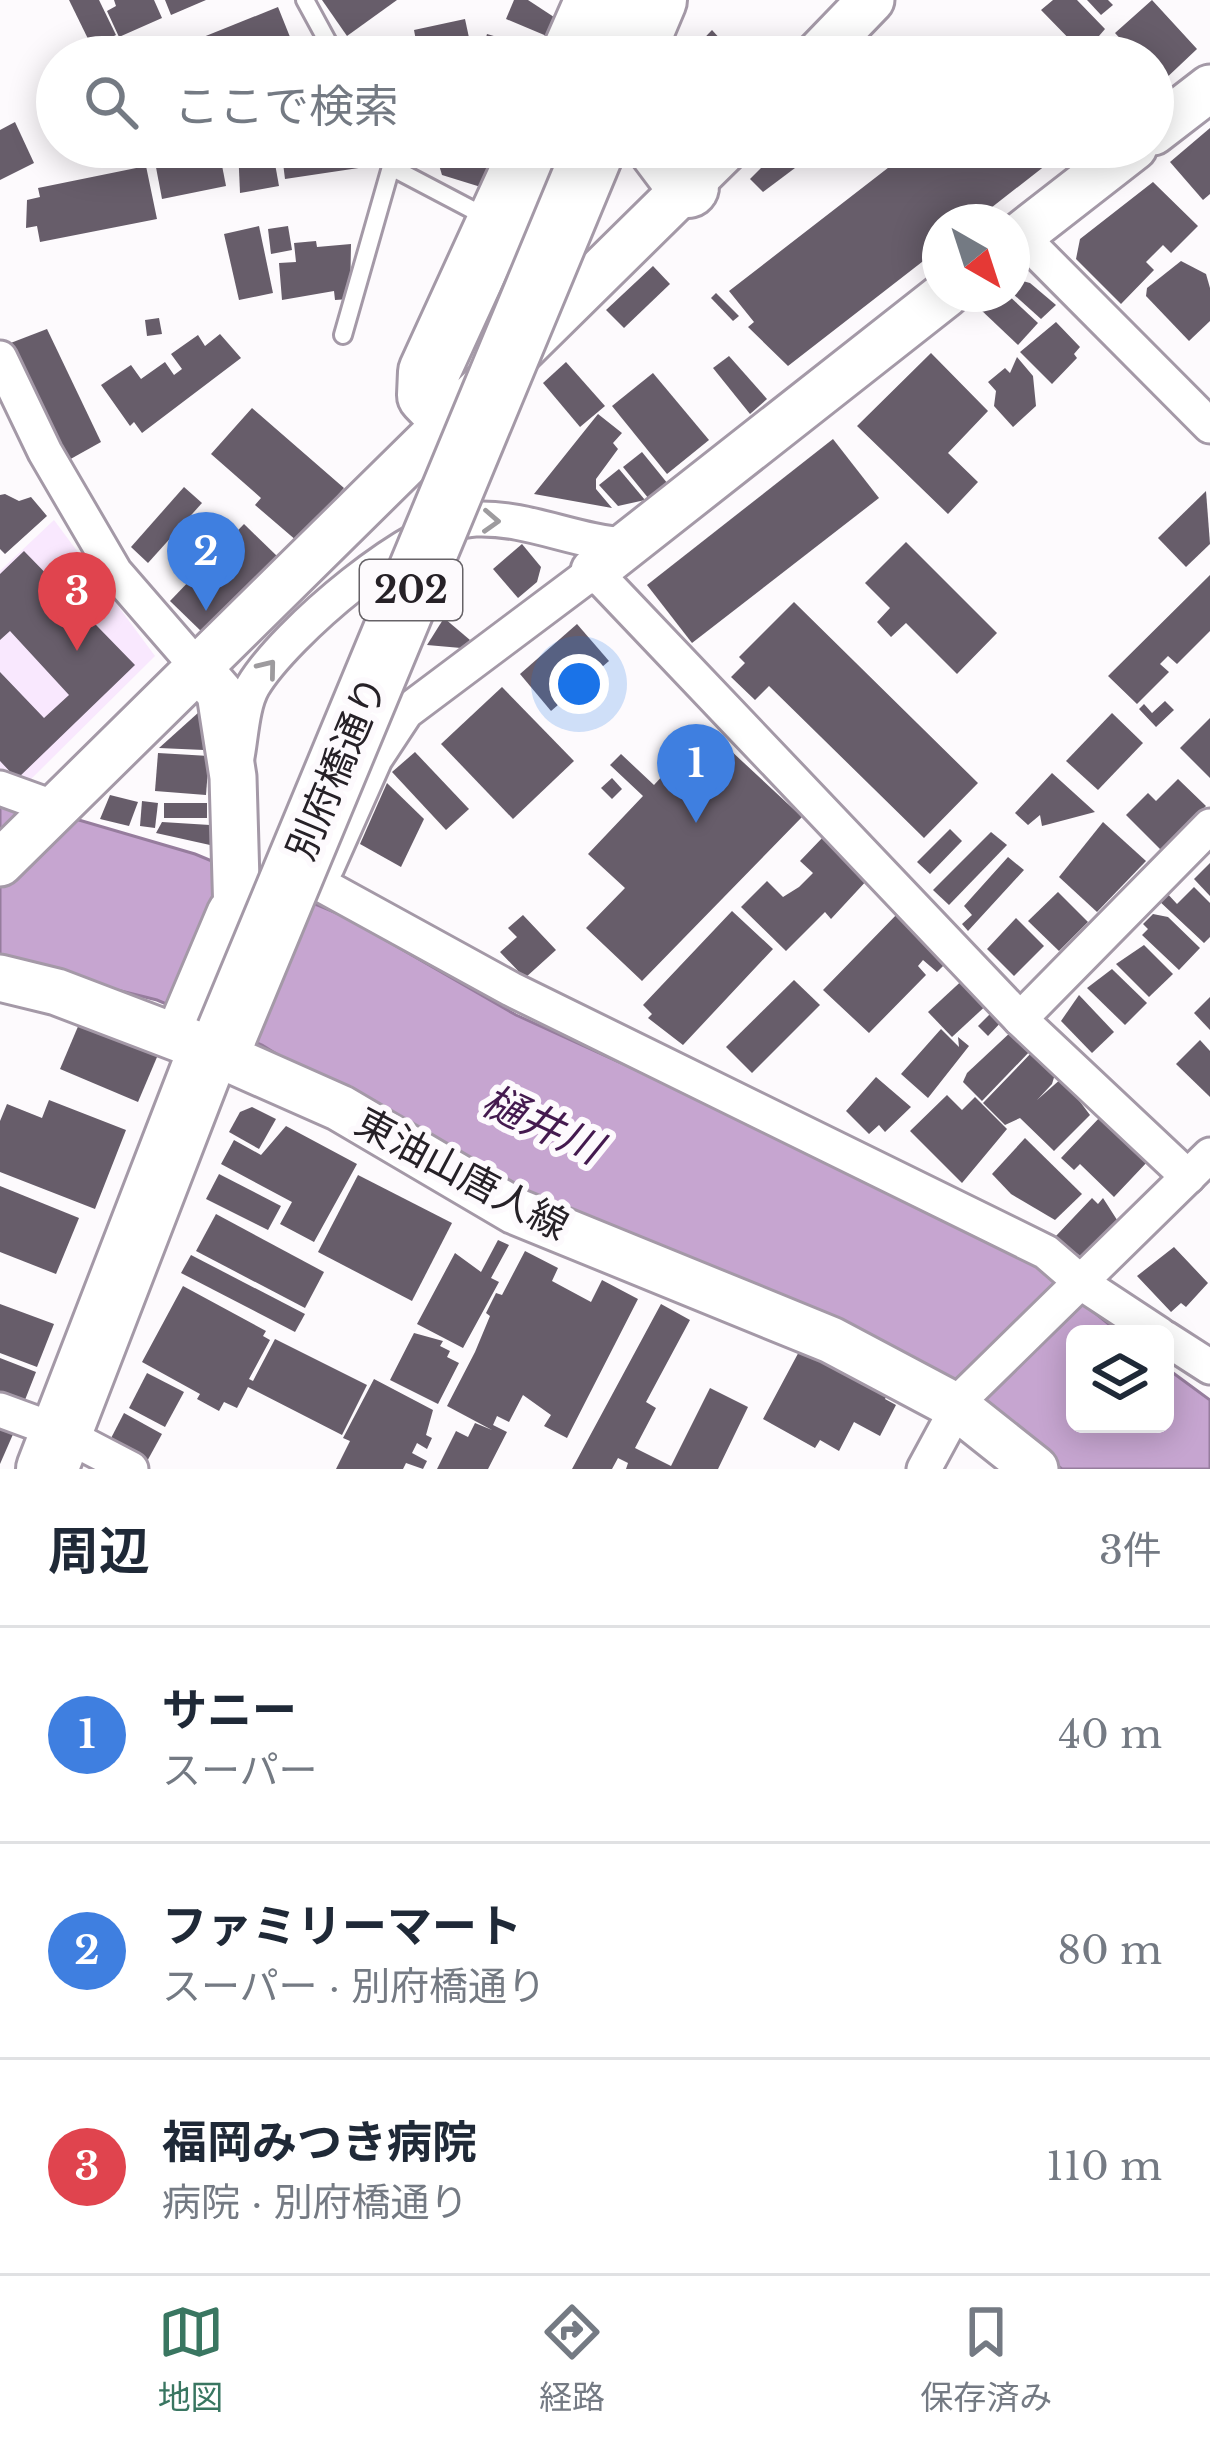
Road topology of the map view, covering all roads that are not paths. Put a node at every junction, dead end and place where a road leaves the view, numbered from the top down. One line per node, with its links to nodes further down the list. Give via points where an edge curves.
1 (305, 0): 3 (lane)
2 (871, 0): 4 (street)
3 (325, 36)
4 (836, 36)
5 (1210, 88): 6 (street)
6 (1174, 116)
7 (392, 168): 18 (lane)
8 (394, 168): 14 (lane)
9 (523, 168): 14 (highway)
10 (551, 168): 30 (highway, 別府橋通り / 202)
11 (585, 168): 30 (highway, 別府橋通り / 202, bridge)
12 (684, 168): 20 (street)
13 (1107, 168): 15 (street)
14 (499, 224): 20 (highway, via 429,372 428,395)
15 (1030, 227)
16 (1030, 252): 21 (street)
17 (923, 312): 22 (street)
18 (343, 335)
19 (0, 358): 23 (street, via 116,572)
20 (454, 422): 23 (street)
21 (1210, 426)
22 (612, 558): 24 (street, one-way to 22, via 250,689 289,642 420,536 476,519 529,523); 29 (street, via 406,712 375,759); 32 (street)
23 (200, 670): 24 (street, via 220,693); 26 (street)
24 (232, 777): 30 (street)
25 (0, 788): 26 (street)
26 (57, 811): 28 (street)
27 (1210, 826): 32 (street)
28 (0, 863)
29 (316, 891): 30 (street); 35 (street, via 1046,1252)
30 (245, 909): 33 (highway, 別府橋通り / 202)
31 (0, 978): 33 (street, 東油山唐人線)
32 (1020, 1019): 34 (street)
33 (210, 1034): 39 (street, 東油山唐人線, via 515,1211 831,1340); 41 (highway, 別府橋通り / 202)
34 (1199, 1166): 35 (street)
35 (1080, 1288): 36 (street); 39 (street)
36 (1143, 1325)
37 (1174, 1344): 38 (street)
38 (1210, 1367)
39 (960, 1402): 43 (street); 44 (street, 東油山唐人線)
40 (0, 1409): 41 (street)
41 (53, 1450): 42 (street)
42 (131, 1469)
43 (924, 1469)
44 (1035, 1469)

